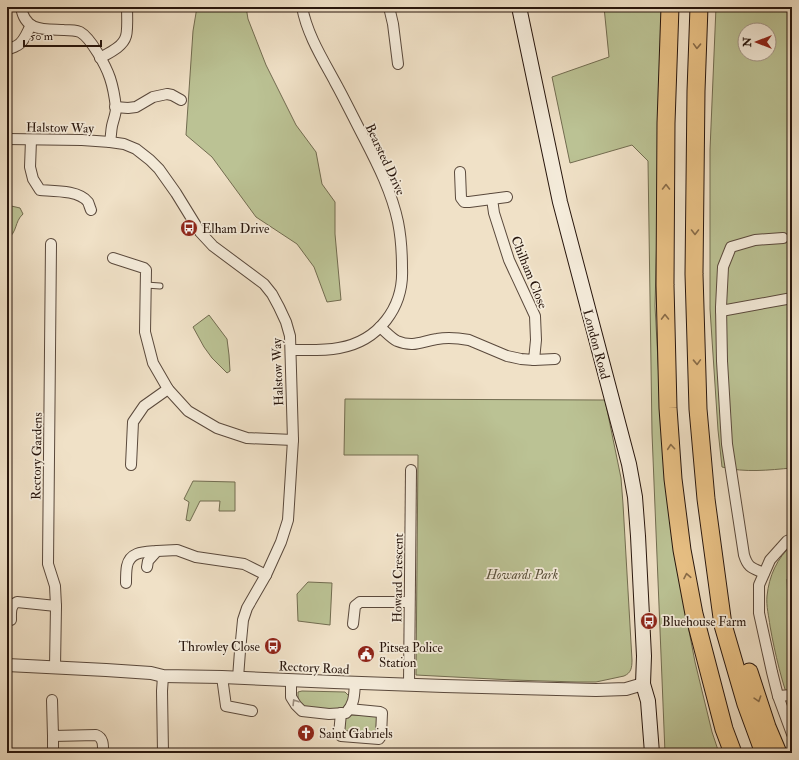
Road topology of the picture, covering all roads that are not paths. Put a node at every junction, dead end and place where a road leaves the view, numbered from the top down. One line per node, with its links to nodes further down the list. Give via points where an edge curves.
1 (21, 7): 8 (street, via 25,20)
2 (127, 7): 10 (street, via 126,36 114,50)
3 (302, 7): 28 (street, Bearsted Drive, via 315,46 383,178 398,223 402,252 402,285 397,302)
4 (390, 7): 11 (street)
5 (519, 7): 55 (main road, London Road, via 560,202 629,464 638,536)
6 (670, 7): 45 (highway, one-way to 6, via 682,550 673,479 668,408 665,277)
7 (699, 7): 36 (highway, one-way to 36, via 694,274 698,409)
8 (31, 25): 9 (street, via 23,41); 10 (street, via 39,29 80,32)
9 (7, 50)
10 (100, 58): 13 (street, via 109,77)
11 (398, 64)
12 (181, 100): 13 (street, via 167,94 153,97 136,107)
13 (116, 107): 16 (street)
14 (7, 139): 15 (street, Halstow Way)
15 (31, 140): 16 (street, Halstow Way); 20 (street, via 30,167 33,180 40,190 67,192 80,196 87,201)
16 (110, 142): 29 (street, Halstow Way, via 136,148 150,160 176,193 200,232 213,246 264,284 286,322)
17 (460, 172): 19 (street, via 461,198 464,202)
18 (507, 197): 19 (street)
19 (492, 199): 31 (street, Chilham Close, via 509,260 535,316)
20 (91, 210)
21 (783, 238): 27 (street, via 755,240 731,247 723,267)
22 (51, 244): 44 (street, Rectory Gardens, via 48,564 55,586)
23 (113, 258): 24 (street, via 144,268)
24 (146, 285): 25 (lane); 32 (street, via 145,332 153,363)
25 (160, 286)
26 (792, 298): 27 (street)
27 (721, 311): 40 (street, via 728,444 742,547 747,564)
28 (380, 327): 29 (street, Bearsted Drive, via 365,339 338,348); 31 (street, via 396,340 409,344 437,339 463,339 507,356)
29 (291, 350): 33 (street, Halstow Way)
30 (555, 359): 31 (street)
31 (534, 360)
32 (168, 389): 33 (street, via 188,411 217,428 247,438); 34 (street, via 144,406 133,422)
33 (293, 440): 41 (street, Halstow Way, via 288,520 282,542)
34 (131, 465)
35 (410, 470): 43 (street, Howard Crescent)
36 (706, 499): 69 (highway, via 723,625 746,704); 70 (highway, one-way to 70, via 750,676)
37 (792, 539): 40 (street, via 787,541 770,560)
38 (157, 551): 39 (street, via 148,561); 41 (street, via 177,550 196,557 244,564); 42 (street, via 139,552 131,558 127,566)
39 (147, 567)
40 (764, 573): 58 (street, via 759,585 759,613)
41 (266, 575): 52 (street, Halstow Way, via 253,596 243,620)
42 (126, 583)
43 (409, 602): 47 (street, via 360,602 355,606); 56 (street, Howard Crescent)
44 (56, 606): 46 (street, via 17,602 12,606); 49 (street, Rectory Gardens)
45 (694, 614): 67 (highway, via 724,729); 68 (highway)
46 (11, 620)
47 (353, 624)
48 (7, 665): 49 (street, Rectory Road)
49 (55, 667): 50 (street, Rectory Road)
50 (163, 676): 51 (street, Rectory Road); 65 (street)
51 (222, 677): 52 (street, Rectory Road); 60 (street, via 226,706)
52 (238, 678): 53 (street, Rectory Road)
53 (291, 680): 54 (street, Rectory Road); 54 (street, one-way to 53, via 354,701 345,711 329,714 302,711 291,697)
54 (355, 683): 56 (street, Rectory Road)
55 (643, 684): 56 (street, Rectory Road, via 596,690); 66 (main road, London Road, via 648,701)
56 (409, 685)
57 (792, 695): 58 (street)
58 (778, 696): 61 (street)
59 (52, 700): 62 (street)
60 (252, 710)
61 (792, 734)
62 (53, 736): 63 (street); 64 (street, via 96,735 102,740)
63 (53, 753)
64 (103, 753)
65 (162, 753)
66 (652, 753)
67 (733, 753)
68 (745, 753)
69 (764, 753)
70 (778, 753)

